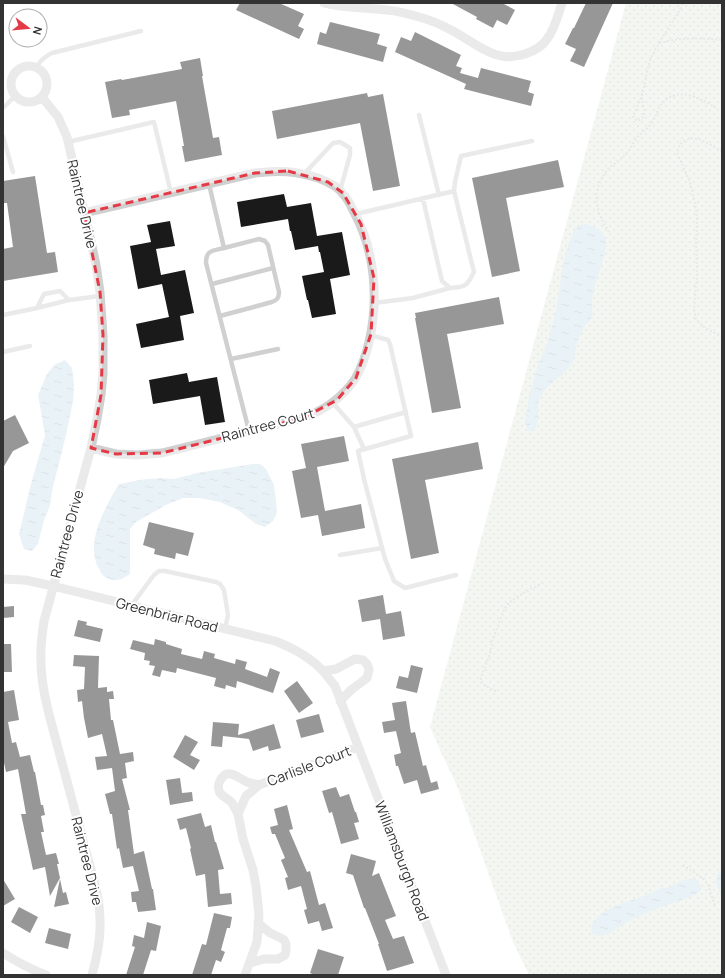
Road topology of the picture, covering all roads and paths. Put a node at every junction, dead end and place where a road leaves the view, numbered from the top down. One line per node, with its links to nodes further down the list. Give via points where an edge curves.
1 (324, 3): 2 (street, via 350,8 387,10 424,18 452,30 489,53 512,57 534,51 548,39)
2 (562, 3)
3 (683, 3): 6 (path)
4 (141, 31): 7 (lane, via 52,53)
5 (722, 40): 6 (path, via 672,40)
6 (657, 46): 8 (path, via 652,54)
7 (36, 67): 9 (street, via 24,66 14,73 11,85); 10 (street, via 47,80)
8 (642, 93): 8 (path, via 633,116 637,121 644,114)
9 (16, 96): 10 (street, via 32,102); 11 (lane)
10 (42, 97): 16 (street, Raintree Drive, via 58,117)
11 (3, 108)
12 (718, 110): 28 (path, via 708,103 686,95 674,95 661,104 650,125 627,153 608,169 600,182 597,200 600,214)
13 (419, 115): 24 (lane)
14 (3, 136): 18 (lane)
15 (532, 141): 22 (lane, via 461,156)
16 (68, 142): 23 (lane, via 154,122); 26 (street, Raintree Drive)
17 (722, 151): 40 (path, via 704,141 690,138 681,143 677,153 690,182 696,209 695,315 704,327)
18 (14, 172)
19 (304, 174): 20 (street, Raintree Court, via 271,171); 21 (street, Raintree Court, via 328,182); 21 (lane, via 333,143 340,142 350,148)
20 (209, 184): 23 (street, Raintree Court); 29 (lane)
21 (340, 191): 27 (street, Raintree Court)
22 (454, 191): 24 (lane); 32 (lane, via 474,272 470,282 462,287)
23 (172, 193): 26 (street, Raintree Court)
24 (440, 195): 25 (lane)
25 (423, 199): 27 (lane); 32 (lane, via 442,281)
26 (84, 213): 33 (street, Raintree Drive)
27 (356, 214): 35 (street, Raintree Court, via 371,260)
28 (609, 232)
29 (224, 248): 30 (lane, via 265,240); 31 (lane, via 211,252 206,257)
30 (273, 268): 31 (lane); 38 (lane, via 279,292 276,300)
31 (212, 284): 38 (lane)
32 (450, 288): 35 (lane, via 413,298)
33 (100, 296): 34 (lane); 49 (street, Raintree Drive, via 103,374)
34 (69, 300): 36 (lane); 36 (lane, via 60,291 44,294)
35 (374, 303): 39 (street, Raintree Court)
36 (37, 308): 37 (lane)
37 (3, 315)
38 (220, 316): 44 (lane)
39 (370, 335): 45 (street, Raintree Court, via 356,378); 46 (lane, via 388,340 390,344)
40 (722, 337)
41 (30, 346): 43 (lane)
42 (278, 349): 44 (lane)
43 (3, 352)
44 (231, 359): 48 (lane)
45 (333, 403): 47 (lane); 48 (street, Raintree Court, via 303,418)
46 (406, 412): 47 (lane); 50 (lane, via 411,436)
47 (354, 427): 50 (lane)
48 (249, 432): 49 (street, Raintree Court, via 154,454 116,454)
49 (91, 448): 56 (street, Raintree Drive)
50 (364, 449): 51 (lane, via 358,451)
51 (382, 548): 52 (lane); 53 (lane, via 394,581 405,588)
52 (340, 555)
53 (456, 576)
54 (3, 579): 56 (street, Greenbriar Road, via 25,580)
55 (545, 582): 60 (path, via 516,598 506,608 492,641 480,682)
56 (52, 586): 57 (street, Greenbriar Road); 71 (street, Raintree Drive, via 41,640 42,680 99,903 100,941)
57 (131, 606): 58 (street, Greenbriar Road); 58 (lane, via 158,571 216,582 224,590 228,615)
58 (225, 629): 59 (street, Greenbriar Road, via 288,646 300,652)
59 (323, 671): 61 (street, Greenbriar Road, via 334,686); 61 (street, via 336,669 355,659 363,660 368,666 367,678)
60 (496, 691)
61 (340, 701): 62 (street, Greenbriar Road)
62 (358, 747): 63 (street, Carlisle Court); 73 (street, Williamsburgh Road)
63 (259, 785): 64 (street, Carlisle Court, via 246,796); 64 (street, Carlisle Court, via 246,782 232,774 221,779 219,790 232,802)
64 (238, 814): 67 (street, Carlisle Court, via 256,886)
65 (683, 865): 66 (path, via 705,880)
66 (715, 906)
67 (258, 923): 69 (street, Carlisle Court, via 257,942); 69 (street, via 284,940 286,951 285,955 278,959)
68 (3, 953): 70 (street)
69 (250, 963): 72 (street, Carlisle Court)
70 (46, 975)
71 (92, 975)
72 (246, 975)
73 (446, 975)

